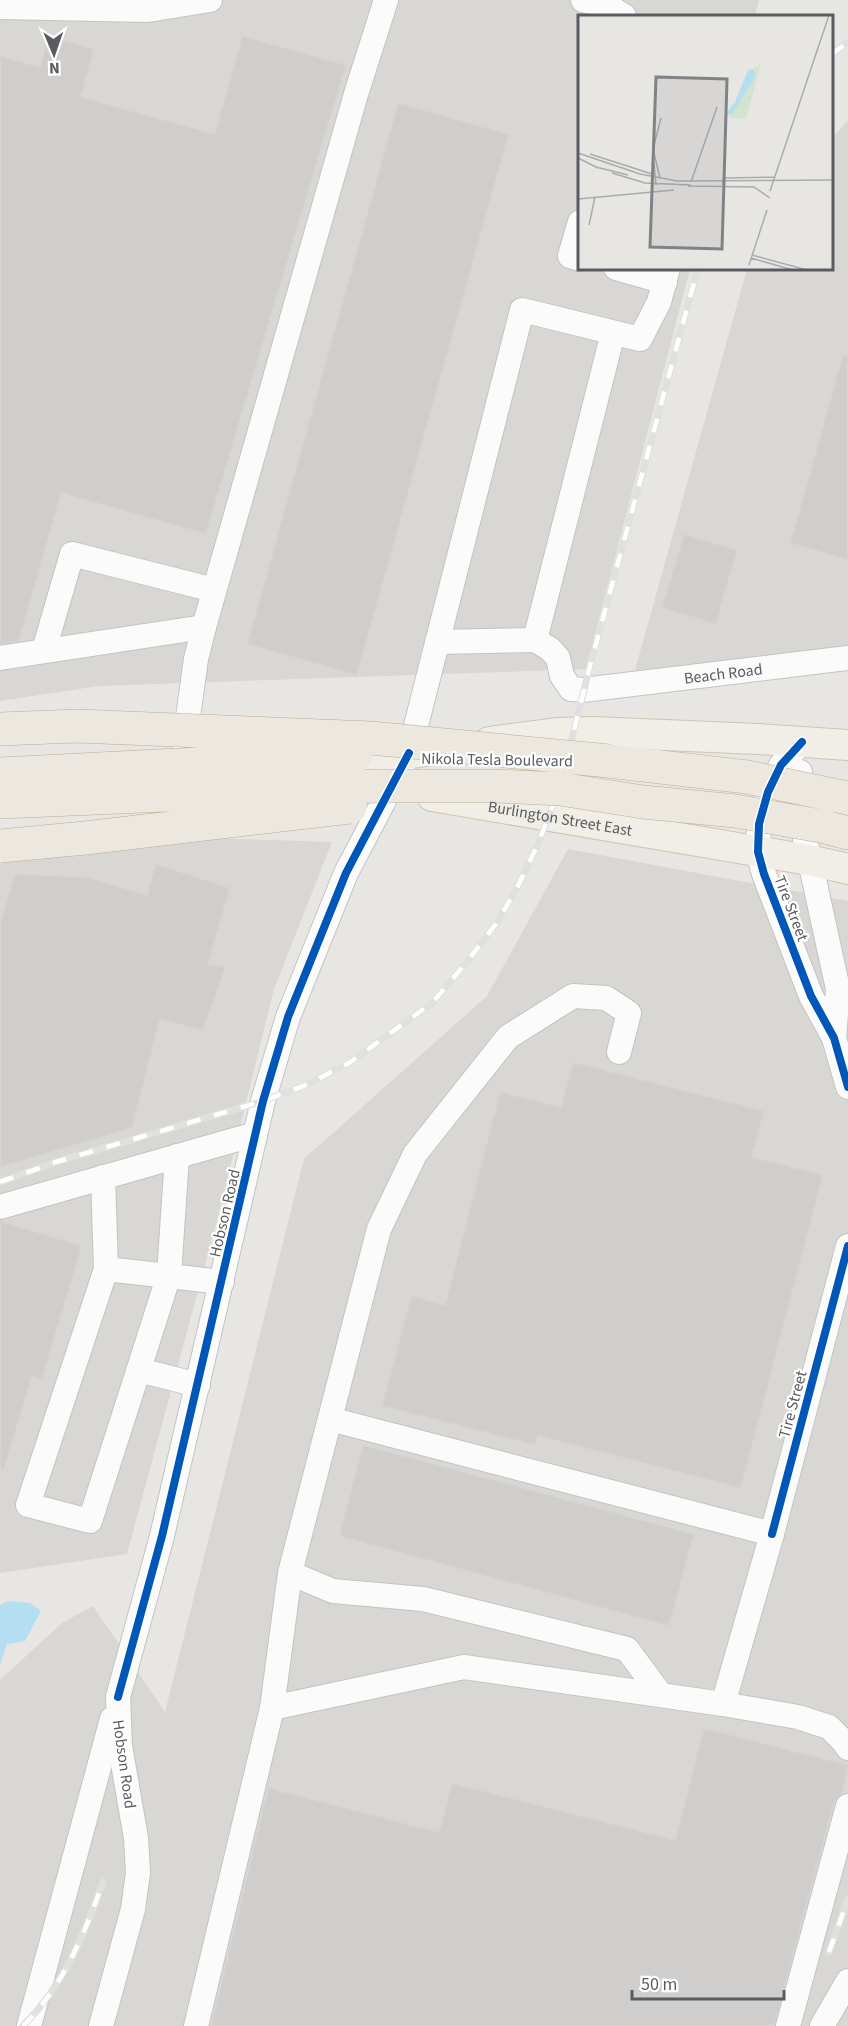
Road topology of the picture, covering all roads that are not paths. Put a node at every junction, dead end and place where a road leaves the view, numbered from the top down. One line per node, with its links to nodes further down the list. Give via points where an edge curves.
1 (210, 0): 4 (street, via 148,10)
2 (386, 0): 11 (street)
3 (583, 0): 5 (street, via 608,6)
4 (0, 7)
5 (622, 15)
6 (578, 226): 7 (street, via 570,256)
7 (578, 259)
8 (625, 270): 9 (street)
9 (667, 275): 10 (street, via 659,302 640,339)
10 (613, 333): 13 (street); 14 (street, Hobson Road, via 522,310)
11 (214, 590): 12 (street); 15 (street, via 72,554)
12 (204, 627): 15 (street); 26 (street)
13 (535, 640): 14 (street); 17 (street, Beach Road, via 558,658 562,676 571,689 597,690)
14 (437, 642): 21 (street, Hobson Road)
15 (44, 650): 16 (street)
16 (0, 658)
17 (848, 658)
18 (0, 729): 22 (highway, bridge, via 77,726 371,738)
19 (802, 742): 20 (main road, Burlington Street East); 21 (main road, Burlington Street East, via 565,732); 35 (street, Tire Street, via 782,765 768,792 759,824); 36 (street, Tire Street, via 800,803)
20 (848, 745)
21 (409, 753): 23 (main road, Burlington Street East); 29 (street, Hobson Road)
22 (609, 761): 24 (highway, Nikola Tesla Boulevard, bridge, via 368,755); 25 (highway, Nikola Tesla Boulevard)
23 (271, 772): 26 (main road, Burlington Street East); 29 (main road, Burlington Street East)
24 (0, 774)
25 (747, 777): 27 (highway, bridge); 30 (highway, Nikola Tesla Boulevard, bridge)
26 (179, 778): 28 (main road, Burlington Street East)
27 (848, 787)
28 (0, 789)
29 (391, 789): 35 (main road, Burlington Street East); 41 (street, Hobson Road, via 345,873 292,1006)
30 (848, 798)
31 (0, 802): 32 (highway, Nikola Tesla Boulevard, bridge, via 377,786 560,789)
32 (644, 802): 33 (highway, Nikola Tesla Boulevard, bridge, via 735,811); 34 (highway, bridge, via 483,795)
33 (841, 830)
34 (0, 846)
35 (758, 852): 36 (main road, Burlington Street East); 38 (street, Tire Street, via 812,996)
36 (809, 860): 37 (main road, Burlington Street East); 38 (street, Tire Street, via 838,989)
37 (848, 869)
38 (834, 1038): 40 (street, Tire Street)
39 (619, 1052): 51 (street, via 629,1013 606,998 573,996 508,1037 415,1154 379,1229)
40 (848, 1087)
41 (255, 1134): 42 (street); 48 (street, Hobson Road)
42 (177, 1156): 43 (street); 47 (street)
43 (103, 1177): 44 (street); 46 (street)
44 (0, 1207)
45 (848, 1246): 52 (street, Tire Street)
46 (106, 1269): 47 (street); 49 (street, via 28,1505 90,1521)
47 (170, 1275): 48 (street); 49 (street)
48 (222, 1282): 50 (street, Hobson Road)
49 (140, 1370): 50 (street)
50 (198, 1385): 55 (street, Hobson Road)
51 (330, 1419): 52 (street); 53 (street)
52 (771, 1534): 56 (street, Tire Street)
53 (290, 1573): 54 (street, via 333,1591 423,1599 627,1649); 57 (street)
54 (661, 1695): 56 (street); 57 (street, via 464,1667)
55 (118, 1697): 61 (street); 62 (street, Hobson Road, via 120,1746 138,1873 132,1912)
56 (723, 1704): 58 (street, via 829,1726)
57 (272, 1708): 63 (street)
58 (848, 1748)
59 (848, 1806): 64 (street)
60 (848, 1981): 65 (street)
61 (29, 2026)
62 (101, 2026)
63 (196, 2026)
64 (788, 2026)
65 (822, 2026)

